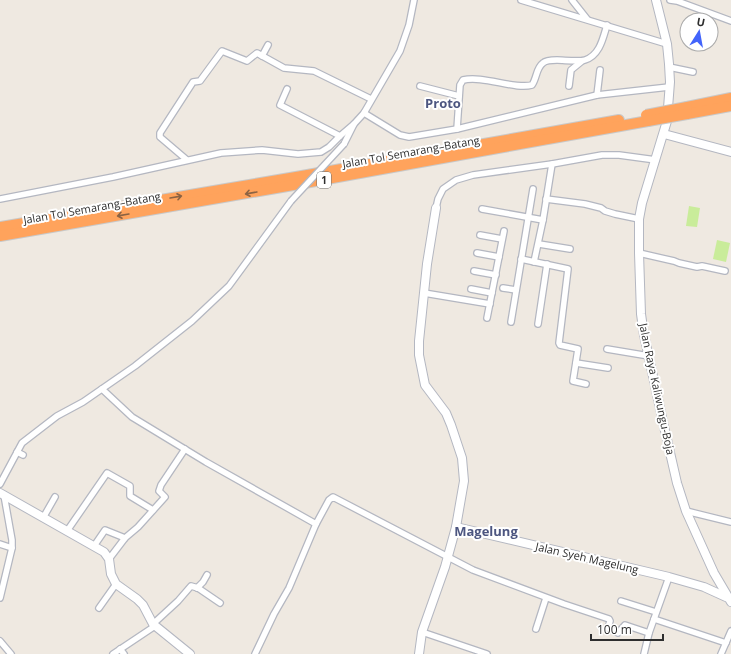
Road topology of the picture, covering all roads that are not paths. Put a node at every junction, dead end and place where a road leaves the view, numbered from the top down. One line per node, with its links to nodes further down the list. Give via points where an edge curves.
1 (414, 0): 23 (street, via 410,24 400,51)
2 (521, 0): 6 (street)
3 (572, 0): 6 (street)
4 (656, 0): 9 (street, Jalan Raya Kaliwungu-Boja)
5 (670, 0): 7 (street)
6 (587, 19): 8 (street)
7 (731, 21)
8 (607, 25): 9 (street); 12 (street, via 597,52)
9 (667, 44): 13 (street, Jalan Raya Kaliwungu-Boja)
10 (268, 45): 11 (street)
11 (262, 56): 23 (street, via 287,68 314,71); 33 (street, via 255,54 247,60 222,51 200,81 193,82 159,135)
12 (582, 61): 17 (street, via 571,70); 21 (street, via 544,62 540,65 532,85 528,86 463,80)
13 (669, 67): 15 (street); 18 (street, Jalan Raya Kaliwungu-Boja)
14 (600, 70): 20 (street)
15 (692, 72)
16 (420, 86): 21 (street)
17 (569, 86)
18 (669, 87): 20 (street); 30 (street, Jalan Raya Kaliwungu-Boja)
19 (287, 89): 31 (street, via 280,105)
20 (597, 95): 29 (street)
21 (459, 96): 29 (street)
22 (731, 98): 25 (highway, Jalan Tol Semarang–Batang / 1)
23 (371, 99): 26 (street)
24 (731, 106): 25 (highway, Jalan Tol Semarang–Batang / 1)
25 (687, 111): 27 (highway, Jalan Tol Semarang–Batang / 1, bridge)
26 (364, 113): 28 (street); 29 (street, via 409,138)
27 (647, 118): 44 (highway, Jalan Tol Semarang–Batang / 1, one-way to 27); 47 (highway, Jalan Tol Semarang–Batang / 1, one-way to 47, via 299,184)
28 (354, 124): 31 (street); 74 (street, bridge, via 344,144 291,201 229,286 182,330)
29 (457, 129)
30 (664, 134): 32 (street); 34 (street, Jalan Raya Kaliwungu-Boja)
31 (340, 136): 33 (street, via 321,152 227,152)
32 (731, 152)
33 (187, 160): 37 (street)
34 (656, 160): 35 (street, via 606,155); 42 (street, Jalan Raya Kaliwungu-Boja, via 645,190)
35 (552, 164): 38 (street); 39 (street, via 473,175 456,180 443,190)
36 (533, 190): 41 (street)
37 (0, 199)
38 (546, 199): 42 (street, via 585,204 614,214); 43 (street)
39 (436, 208): 63 (street)
40 (482, 209): 41 (street)
41 (528, 218): 43 (street); 54 (street)
42 (640, 219): 52 (street, Jalan Raya Kaliwungu-Boja)
43 (543, 220): 49 (street)
44 (0, 227)
45 (504, 230): 48 (street)
46 (480, 235): 48 (street)
47 (0, 236)
48 (502, 239): 53 (street)
49 (539, 244): 50 (street); 55 (street)
50 (570, 249)
51 (477, 253): 53 (street)
52 (639, 253): 58 (street, via 680,264); 70 (street, Jalan Raya Kaliwungu-Boja, via 641,314)
53 (499, 257): 59 (street)
54 (521, 259): 55 (street); 62 (street)
55 (534, 262): 56 (street)
56 (547, 264): 68 (street); 71 (street, via 568,269 559,343 578,349)
57 (474, 271): 59 (street)
58 (725, 271)
59 (496, 274): 64 (street)
60 (503, 288): 62 (street)
61 (471, 290): 64 (street)
62 (516, 290): 67 (street)
63 (424, 293): 65 (street); 86 (street, via 419,357 425,385 449,419 463,466 462,493)
64 (492, 293): 65 (street)
65 (490, 304): 66 (street)
66 (487, 318)
67 (511, 322)
68 (538, 324)
69 (607, 349): 70 (street)
70 (649, 356): 82 (street, Jalan Raya Kaliwungu-Boja, via 656,396)
71 (576, 363): 72 (street); 73 (street, via 573,381)
72 (608, 368)
73 (586, 384)
74 (102, 389): 75 (street, via 132,417); 76 (street, via 46,424 23,442)
75 (185, 450): 81 (street, via 161,485 159,491 165,497); 85 (street)
76 (17, 452): 77 (street); 78 (street)
77 (23, 455)
78 (0, 484)
79 (2, 494): 83 (street); 91 (street)
80 (55, 497): 83 (street)
81 (153, 510): 87 (street, via 130,496 130,486 108,473); 88 (street)
82 (686, 511): 84 (street); 102 (street, Jalan Raya Kaliwungu-Boja, via 714,573)
83 (43, 518): 87 (street)
84 (731, 522)
85 (316, 524): 92 (street, via 330,499 336,498); 119 (street, via 289,588)
86 (456, 526): 92 (street); 95 (street, Jalan Syeh Magelung)
87 (67, 531): 90 (street)
88 (125, 538): 90 (street, via 105,530); 93 (street)
89 (0, 544): 91 (street)
90 (94, 546): 93 (street, via 104,552)
91 (12, 548): 96 (street)
92 (448, 556): 100 (street, via 473,570); 109 (street)
93 (109, 559): 97 (street, via 111,574)
94 (207, 575): 98 (street)
95 (668, 577): 102 (street, Jalan Syeh Magelung, via 710,590); 105 (street)
96 (2, 582): 99 (street)
97 (116, 584): 104 (street); 107 (street, via 138,598)
98 (197, 588): 103 (street); 107 (street, via 190,586)
99 (0, 598)
100 (546, 598): 108 (street); 111 (street, via 609,619 608,628 618,633 625,625)
101 (622, 601): 105 (street)
102 (730, 601)
103 (220, 603)
104 (99, 608)
105 (656, 612): 106 (street)
106 (654, 619): 111 (street); 113 (street)
107 (154, 625): 114 (street); 118 (street)
108 (536, 629)
109 (422, 632): 120 (street); 121 (street)
110 (731, 632): 113 (street)
111 (649, 633): 122 (street)
112 (0, 641): 115 (street)
113 (726, 642): 123 (street)
114 (120, 649): 116 (street); 117 (street)
115 (11, 654)
116 (113, 654)
117 (124, 654)
118 (190, 654)
119 (255, 654)
120 (419, 654)
121 (487, 654)
122 (644, 654)
123 (721, 654)

